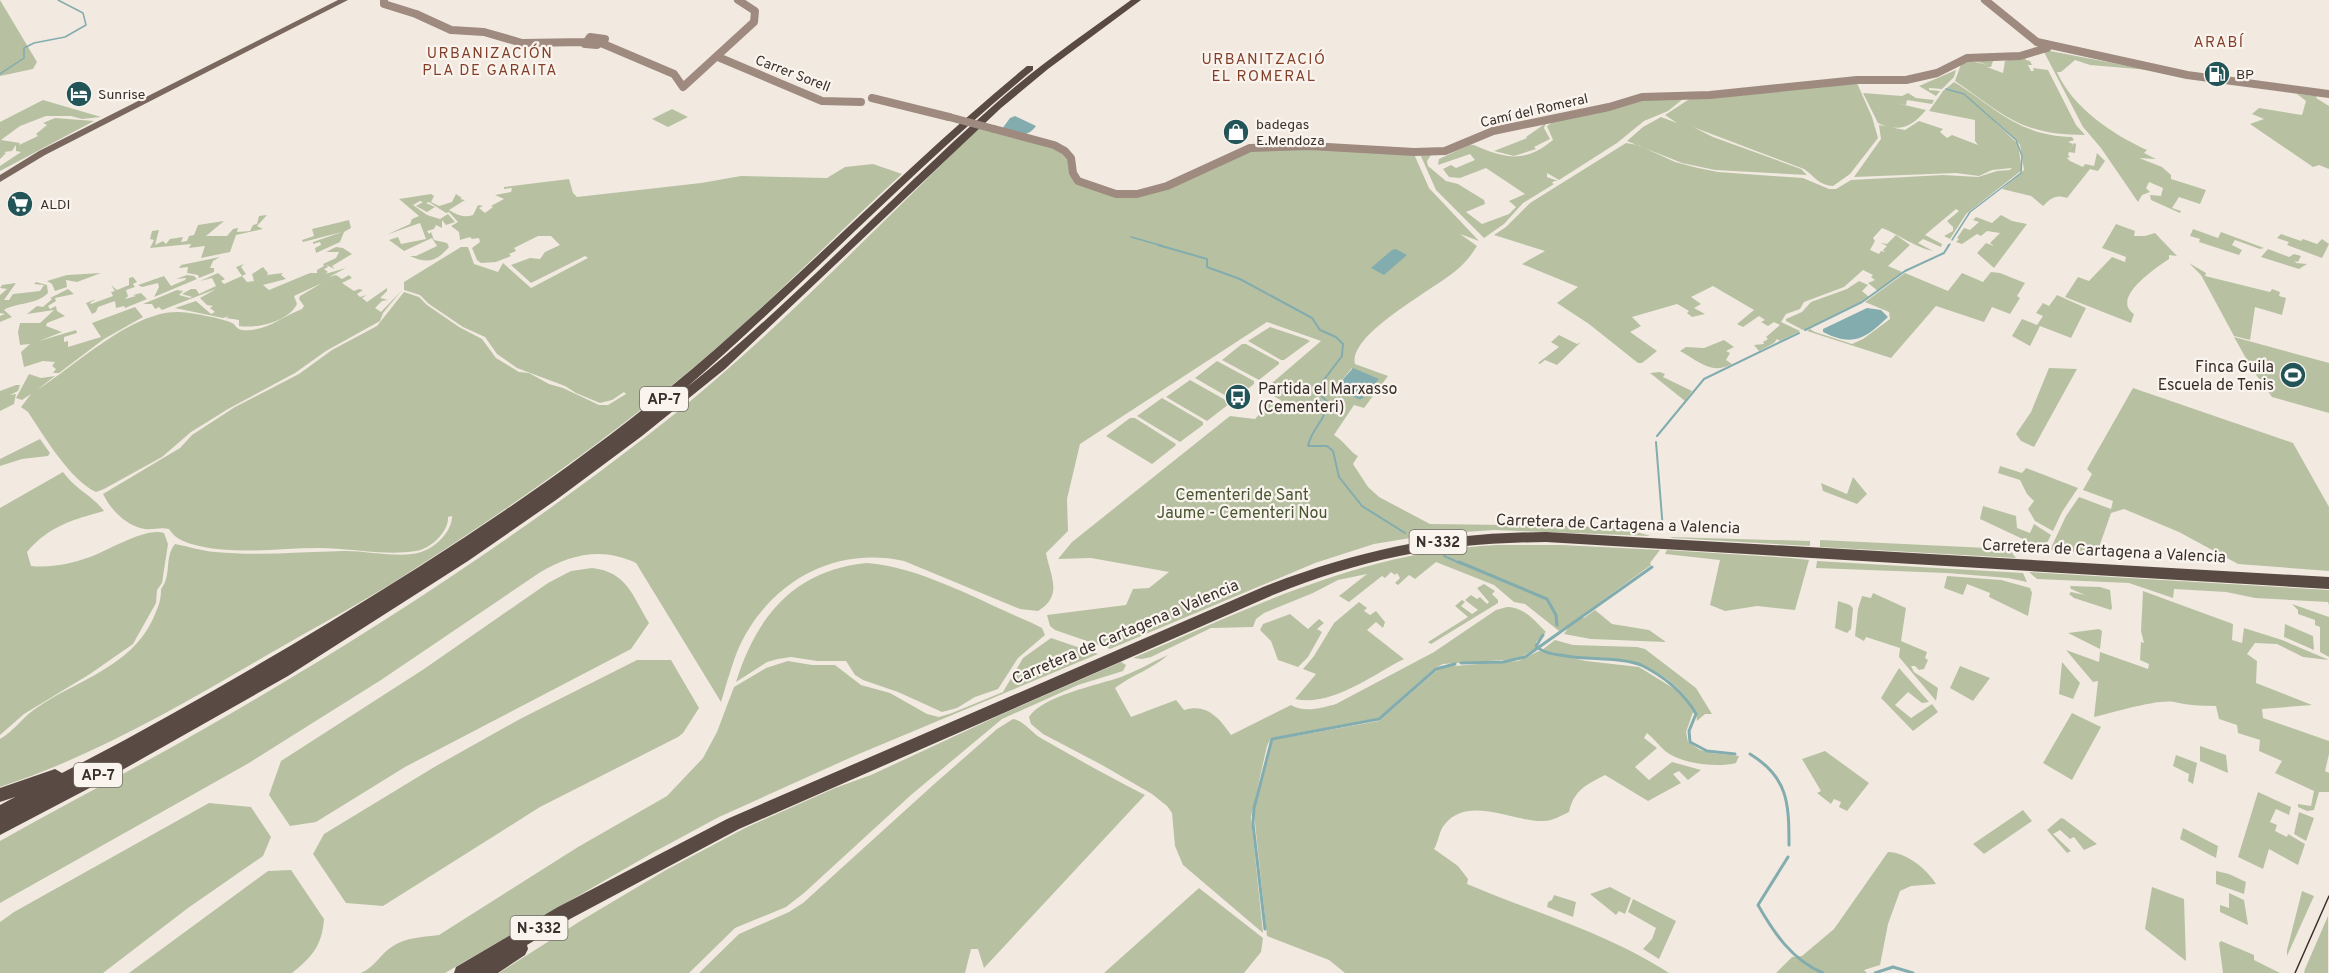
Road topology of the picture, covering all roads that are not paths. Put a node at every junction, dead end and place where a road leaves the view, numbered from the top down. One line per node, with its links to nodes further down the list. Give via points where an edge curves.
1 (334, 0): 12 (main road)
2 (344, 0): 13 (main road, via 42,153)
3 (384, 0): 9 (street, via 384,4 451,30 484,32 522,43 585,42 601,36 605,39 601,43 674,74 683,87)
4 (738, 0): 9 (street, via 755,11 754,22)
5 (1124, 0): 16 (highway, AP-7, via 1035,63 968,119 741,333 592,455 393,592)
6 (1137, 0): 15 (highway, AP-7, via 998,106 725,363 614,452 459,561 302,661)
7 (1985, 0): 8 (street)
8 (2043, 45): 10 (street); 11 (street, Camí del Romeral, bridge, via 2020,56 1967,58 1937,73 1906,80 1642,97 1493,131 1444,151 1255,147 1167,186 1132,195 1116,194 1078,181 1071,158 1060,148)
9 (718, 57): 11 (street, Carrer Sorell, via 822,101 861,102 863,97)
10 (2329, 95)
11 (949, 117)
12 (0, 174)
13 (0, 179)
14 (2329, 583): 21 (highway, Carretera de Cartagena a Valencia / N-332, via 1546,537 1488,537 1410,546 1336,565 1238,603 798,794 705,837)
15 (195, 723): 19 (highway, AP-7); 20 (highway, via 181,735)
16 (155, 731): 17 (highway, via 65,772); 18 (highway, AP-7)
17 (0, 795)
18 (0, 813)
19 (0, 827)
20 (0, 833)
21 (616, 885): 22 (highway, Carretera de Cartagena a Valencia / N-332); 23 (highway, Carretera de Cartagena a Valencia / N-332)
22 (463, 973)
23 (482, 973)

